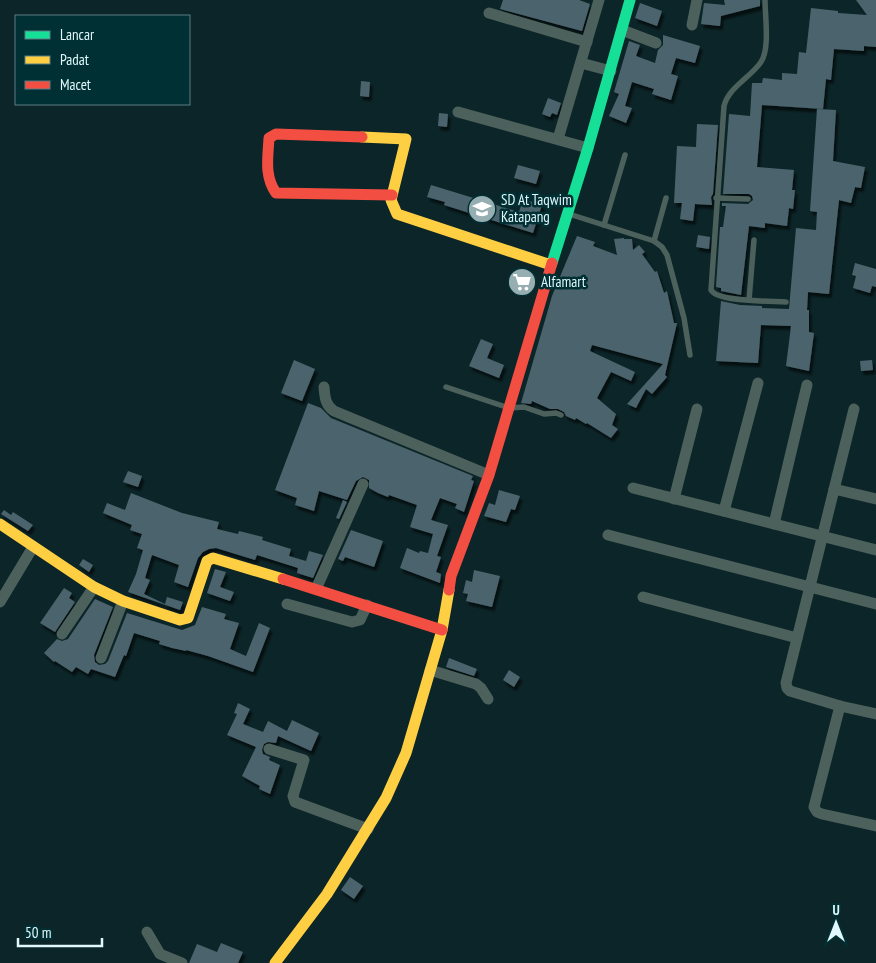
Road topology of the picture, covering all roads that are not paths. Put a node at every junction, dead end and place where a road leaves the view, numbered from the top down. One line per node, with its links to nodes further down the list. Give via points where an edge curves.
1 (599, 0): 8 (street)
2 (628, 0): 7 (street)
3 (697, 0): 6 (street)
4 (764, 0): 18 (lane, via 766,49 762,62 724,103)
5 (489, 13): 8 (street)
6 (692, 25)
7 (622, 30): 9 (street); 11 (street)
8 (587, 42): 10 (street)
9 (656, 43)
10 (581, 63): 11 (street); 13 (street)
11 (610, 70): 14 (street)
12 (458, 112): 13 (street)
13 (558, 140): 14 (street)
14 (588, 148): 20 (street)
15 (625, 154): 21 (lane)
16 (392, 195): 16 (street, via 276,192 268,180 269,138 276,134 406,138); 24 (street, via 397,214)
17 (666, 198): 23 (lane)
18 (716, 198): 19 (lane); 25 (lane, via 711,290 716,295)
19 (748, 199)
20 (567, 213): 21 (lane); 24 (street)
21 (604, 225): 23 (lane)
22 (754, 240): 25 (lane)
23 (654, 241): 27 (lane, via 667,255 684,318)
24 (551, 265): 32 (street)
25 (749, 300): 26 (lane)
26 (786, 302)
27 (690, 356)
28 (758, 383): 42 (street)
29 (807, 386): 44 (street)
30 (324, 387): 36 (street, via 326,401 334,411)
31 (446, 387): 32 (lane)
32 (509, 408): 35 (lane, via 524,407 544,414); 36 (street)
33 (697, 409): 40 (street)
34 (854, 409): 39 (street)
35 (561, 415)
36 (489, 475): 58 (street, via 452,576)
37 (363, 484): 51 (street)
38 (633, 488): 40 (street)
39 (834, 489): 41 (street); 46 (street)
40 (674, 498): 42 (street)
41 (876, 499)
42 (724, 511): 44 (street)
43 (0, 524): 47 (street)
44 (774, 524): 46 (street)
45 (608, 535): 50 (street)
46 (822, 536): 48 (street); 50 (street)
47 (33, 547): 49 (street); 54 (street)
48 (876, 550)
49 (94, 587): 53 (street); 59 (street)
50 (810, 587): 56 (street); 60 (street)
51 (316, 589): 53 (street, via 213,558 207,561 188,618 184,620); 57 (street)
52 (644, 597): 60 (street)
53 (123, 601): 61 (street)
54 (0, 602)
55 (287, 604): 57 (street, via 352,622 360,620)
56 (876, 604)
57 (367, 605): 58 (street)
58 (442, 630): 62 (street)
59 (62, 634)
60 (797, 638): 64 (street, via 787,688 790,692)
61 (102, 658)
62 (430, 670): 63 (street, via 476,684); 68 (street, via 406,753)
63 (488, 699)
64 (840, 706): 65 (street); 67 (street, via 814,807 822,814)
65 (876, 714)
66 (269, 749): 68 (street, via 304,760 293,796 295,802)
67 (876, 826)
68 (368, 828): 71 (street, via 327,894)
69 (147, 932): 70 (street, via 160,954)
70 (182, 963)
71 (275, 963)

